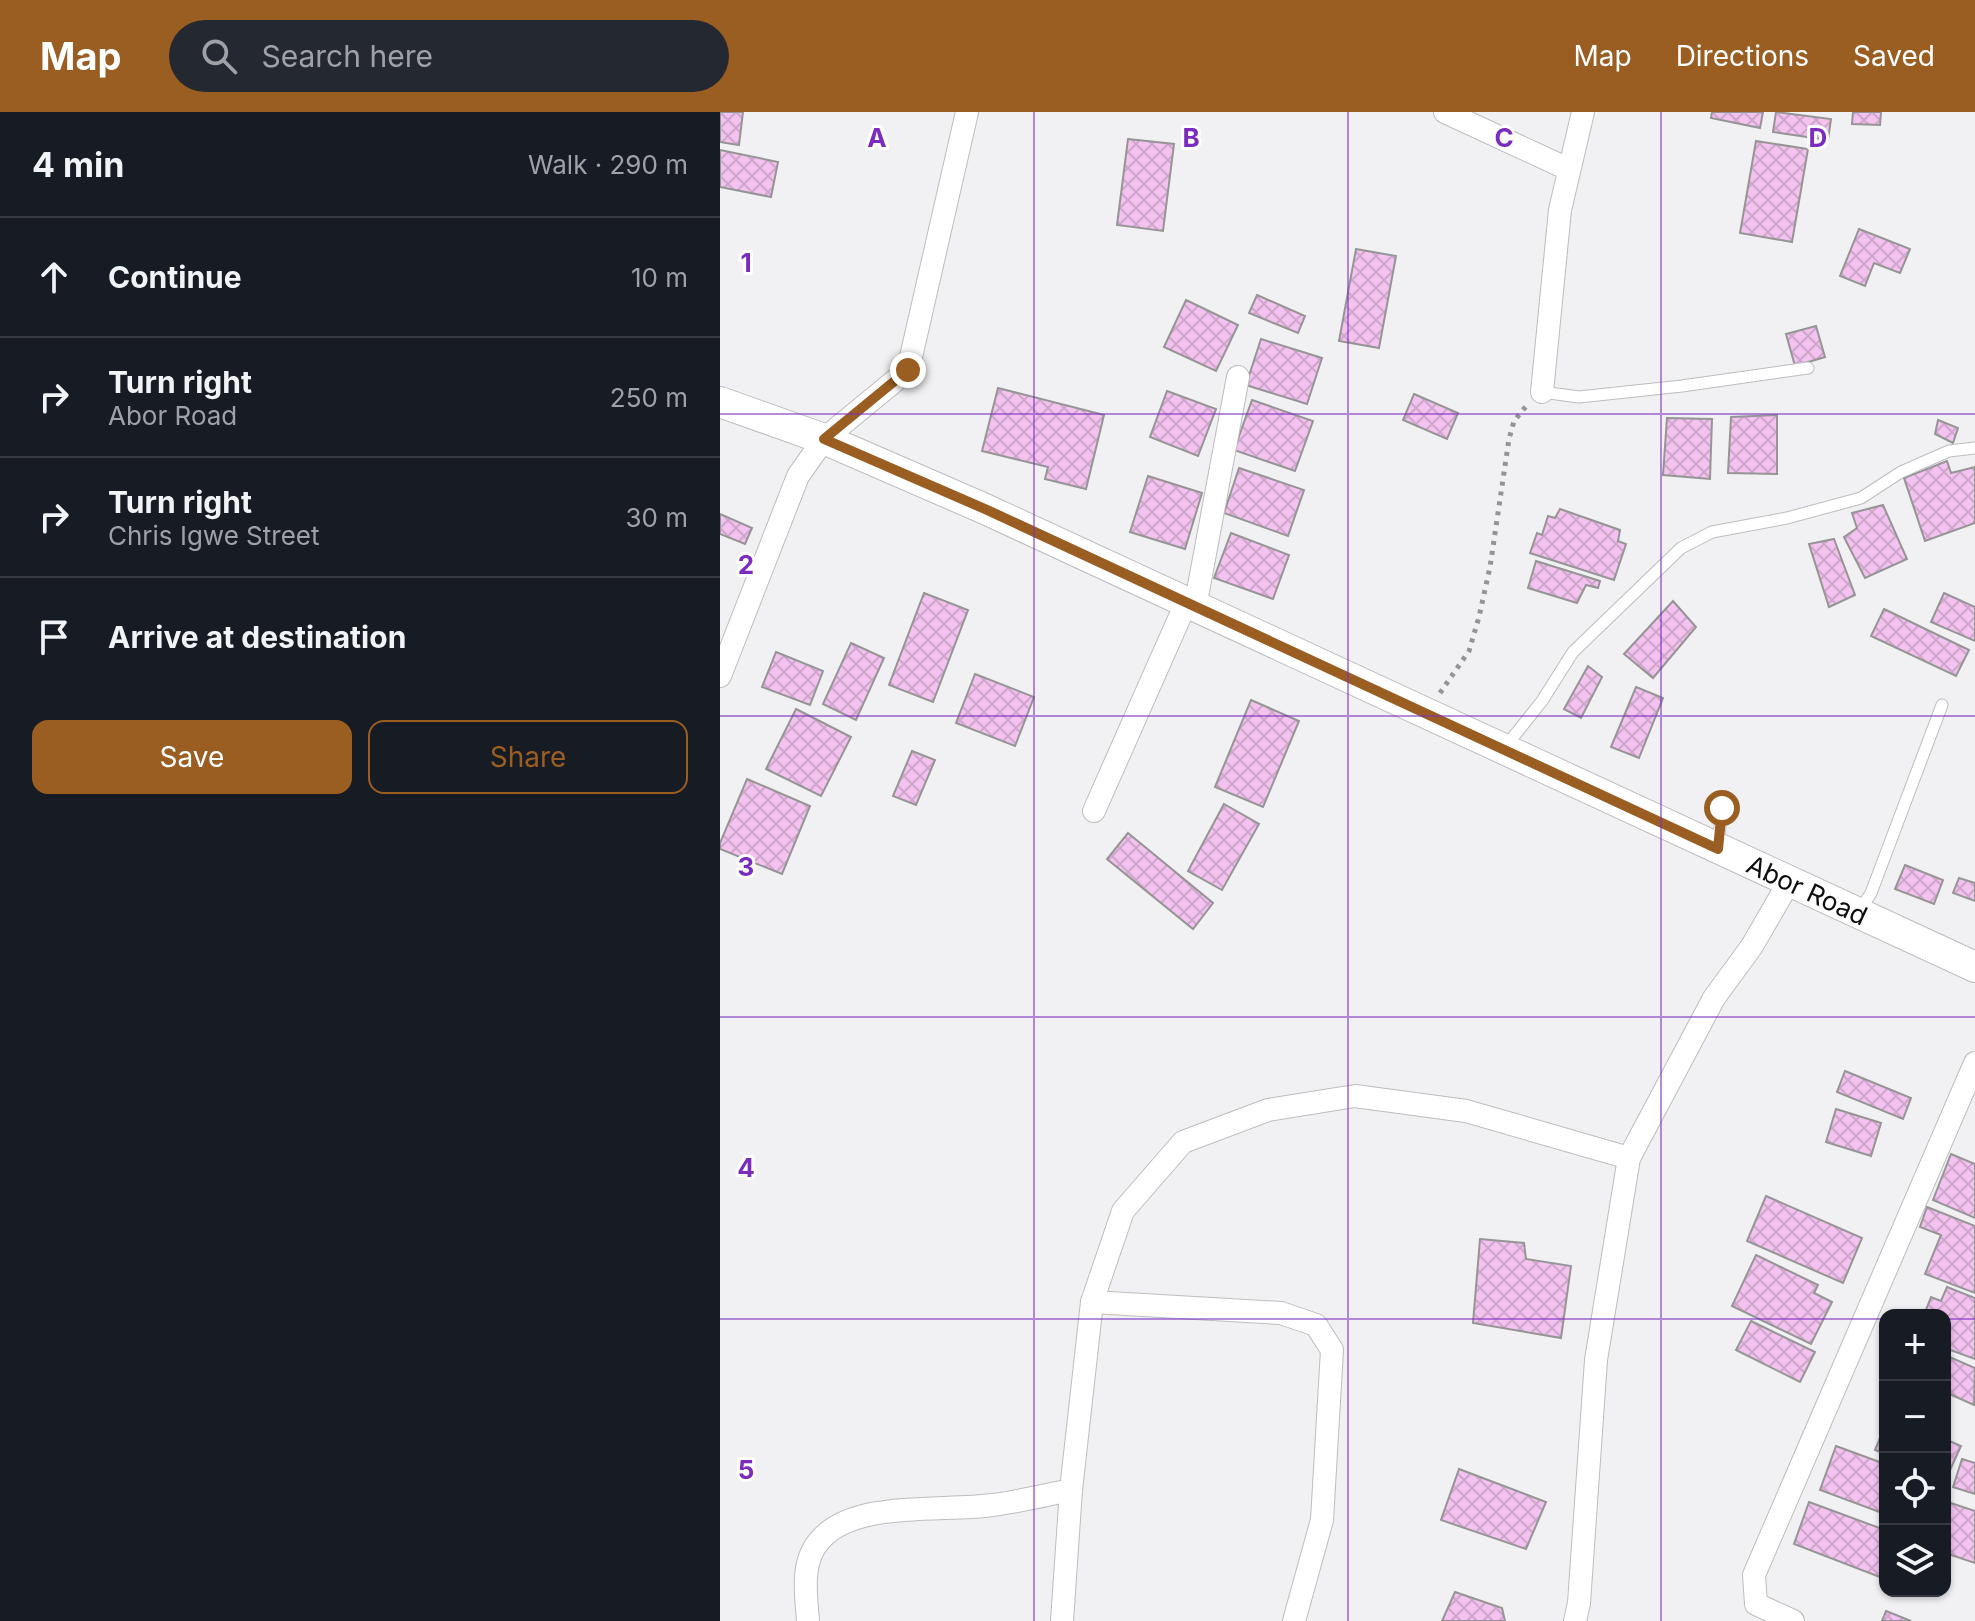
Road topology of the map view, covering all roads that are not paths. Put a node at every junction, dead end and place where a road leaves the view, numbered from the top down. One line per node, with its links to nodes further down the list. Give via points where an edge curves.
1 (967, 112): 9 (street, via 908,370)
2 (1445, 112): 4 (street)
3 (1583, 112): 4 (street)
4 (1568, 169): 7 (street)
5 (1808, 368): 7 (lane, via 1579,397)
6 (1238, 377): 11 (street)
7 (1542, 392)
8 (720, 402): 9 (street, Abor Road)
9 (824, 439): 11 (street, Abor Road); 12 (street, via 798,476)
10 (1975, 448): 14 (lane, via 1937,456 1861,498 1712,532 1681,548 1573,652)
11 (1191, 605): 14 (street, Abor Road); 16 (street)
12 (720, 676)
13 (1942, 705): 19 (lane, via 1871,893)
14 (1503, 750): 17 (street, Abor Road)
15 (1722, 808): 17 (lane)
16 (1094, 811)
17 (1718, 849): 18 (street, Abor Road)
18 (1789, 882): 19 (street, Abor Road); 22 (street, via 1714,998)
19 (1857, 914): 20 (street, Abor Road)
20 (1975, 967)
21 (1975, 1063): 29 (street, via 1754,1575 1756,1604)
22 (1629, 1158): 23 (street, via 1466,1111 1355,1096 1268,1110 1183,1142 1123,1211); 28 (street, via 1596,1360)
23 (1092, 1302): 24 (street); 27 (street, via 1281,1313 1316,1325 1332,1350 1322,1520)
24 (1071, 1490): 25 (street, via 992,1505 879,1513 835,1525 818,1541 805,1575); 26 (street)
25 (808, 1621)
26 (1062, 1621)
27 (1294, 1621)
28 (1575, 1621)
29 (1793, 1621)

